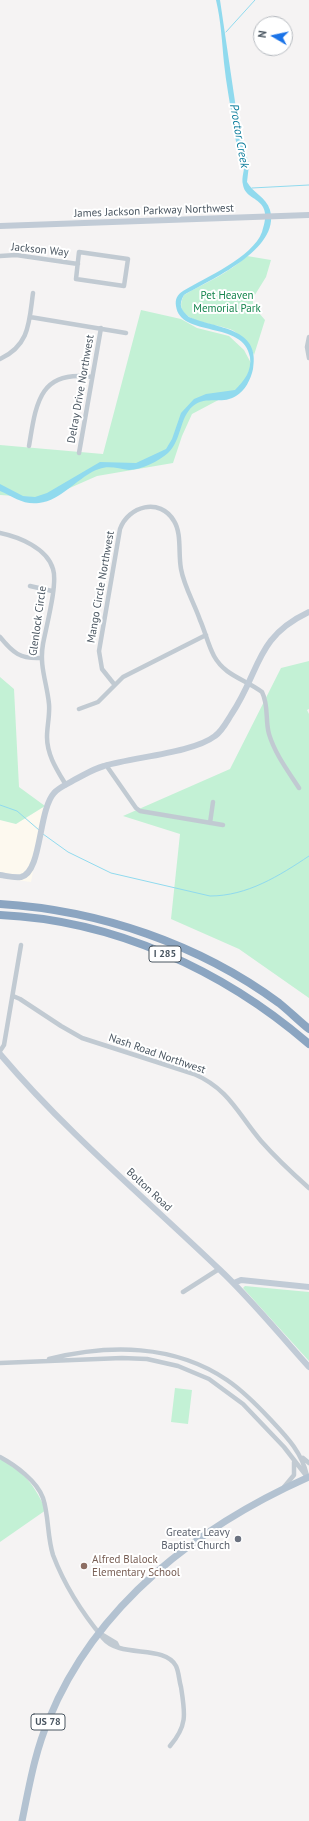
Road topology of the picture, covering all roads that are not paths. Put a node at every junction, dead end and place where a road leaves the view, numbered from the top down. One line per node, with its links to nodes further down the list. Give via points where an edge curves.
1 (309, 215): 2 (main road, James Jackson Parkway Northwest)
2 (0, 226)
3 (0, 256): 4 (street, Jackson Way, via 16,255)
4 (78, 264): 4 (street, Jackson Way, via 76,280 124,286 128,259 79,252)
5 (34, 293): 6 (street)
6 (30, 317): 7 (street); 11 (street, via 24,339 17,348)
7 (101, 328): 8 (street); 12 (street, Delray Drive Northwest)
8 (126, 333)
9 (309, 337): 10 (street)
10 (309, 358)
11 (0, 360)
12 (92, 377): 13 (street, via 66,376 45,388 36,405); 14 (street, Delray Drive Northwest)
13 (29, 446)
14 (79, 453)
15 (0, 533): 17 (street, Glenlock Circle, via 23,540 44,554 53,570)
16 (30, 586): 17 (street)
17 (52, 591): 21 (street, Glenlock Circle)
18 (309, 612): 22 (main road, via 281,629 269,641)
19 (206, 635): 22 (street, Mango Circle Northwest, via 221,666 231,675); 23 (street); 23 (street, Mango Circle Northwest, via 181,571 175,521 157,508 135,510 126,518 120,529 99,651 102,669)
20 (0, 637): 21 (street, via 20,656)
21 (41, 658): 26 (street, Glenlock Circle, via 49,703 48,746 51,758)
22 (248, 683): 25 (main road, via 240,702 222,730 206,742); 27 (street, Mango Circle Northwest, via 262,692 270,736 276,752)
23 (114, 684): 24 (street, via 98,702)
24 (79, 709)
25 (106, 765): 26 (main road); 29 (street, via 140,811)
26 (66, 785): 31 (main road, via 56,790 50,798 41,826 34,866 29,873 22,877)
27 (300, 788)
28 (213, 802): 29 (street)
29 (210, 823): 30 (street)
30 (224, 825)
31 (0, 875)
32 (0, 904): 36 (highway, I 285, via 78,914 164,940 242,979 280,1004)
33 (0, 915): 37 (highway, I 285, via 86,928 154,949 193,966 236,990)
34 (21, 945): 35 (street)
35 (12, 996): 38 (street, via 4,1045); 39 (street, Nash Road Northwest, via 82,1038 209,1081 234,1103 268,1149)
36 (309, 1029)
37 (309, 1044)
38 (0, 1052): 40 (main road, Bolton Road, via 21,1079 71,1129)
39 (309, 1188)
40 (219, 1269): 41 (main road, Bolton Road); 43 (street)
41 (234, 1283): 42 (main road, via 240,1280); 46 (main road, Bolton Road)
42 (309, 1288)
43 (183, 1292)
44 (41, 1361): 45 (street); 47 (street, via 72,1353 130,1349 157,1352 186,1360 227,1380 250,1397); 49 (street, via 137,1358 190,1370 209,1379 238,1399)
45 (0, 1363)
46 (309, 1367)
47 (301, 1456): 50 (street); 51 (street)
48 (0, 1457): 53 (street, via 37,1487 43,1498 49,1539 58,1565 76,1599)
49 (293, 1459): 51 (street); 52 (street, via 294,1476)
50 (309, 1463)
51 (308, 1477): 52 (main road, US 78)
52 (282, 1489): 53 (main road, US 78, via 176,1555 136,1591)
53 (99, 1633): 54 (street, via 114,1647 163,1655 176,1666 185,1720 179,1735); 55 (main road, US 78, via 71,1674 48,1720 38,1750)
54 (170, 1746)
55 (22, 1821)

